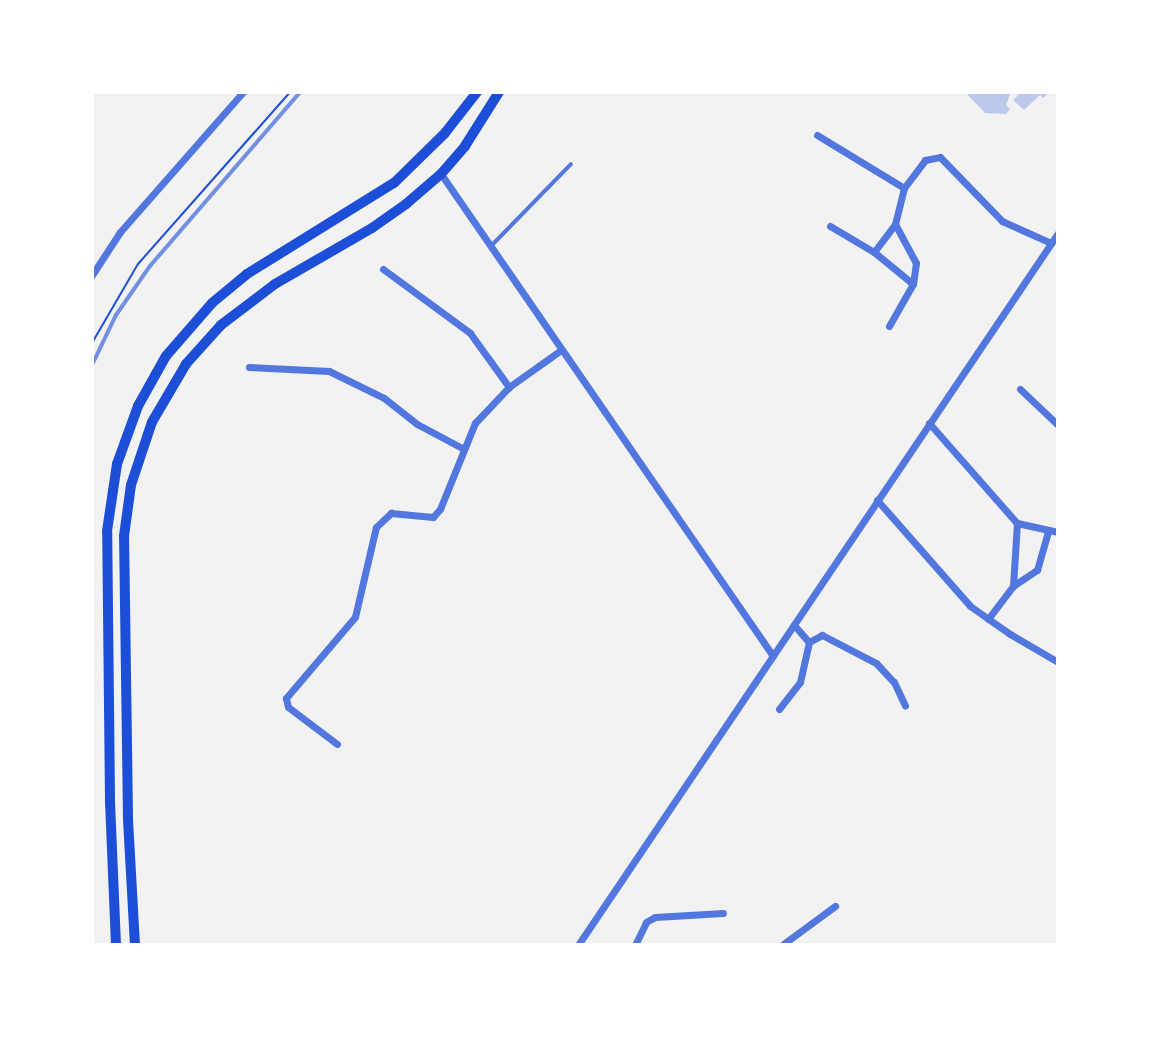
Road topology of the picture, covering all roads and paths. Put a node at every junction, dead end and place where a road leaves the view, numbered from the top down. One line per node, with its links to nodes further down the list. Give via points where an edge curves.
1 (243, 92): 16 (street, via 120,232)
2 (290, 92): 19 (path, via 138,264)
3 (477, 92): 42 (main road, via 394,183 247,274 212,303 166,356 138,406 117,464 107,531)
4 (499, 92): 7 (main road)
5 (817, 135): 8 (street)
6 (571, 164): 13 (lane)
7 (441, 174): 13 (street); 43 (main road, via 372,228 275,284 221,325 186,364 148,432 131,485 124,536)
8 (904, 188): 9 (street); 12 (street, via 925,160 938,156 1002,221)
9 (895, 224): 14 (street); 17 (street, via 916,257)
10 (830, 226): 14 (street)
11 (1058, 233): 12 (street)
12 (1051, 243): 24 (street)
13 (490, 247): 20 (street)
14 (874, 252): 17 (street)
15 (383, 269): 22 (street, via 470,333)
16 (92, 275)
17 (913, 284): 18 (street)
18 (889, 326)
19 (92, 343)
20 (561, 350): 22 (street); 35 (street)
21 (249, 367): 26 (street, via 329,371 384,398 417,424)
22 (509, 387): 26 (street, via 475,423)
23 (1020, 389): 25 (street)
24 (929, 423): 27 (street); 28 (street)
25 (1058, 425)
26 (462, 448): 39 (street, via 433,517 391,513 381,519 355,617 286,698 288,707)
27 (877, 500): 32 (street, via 970,606); 33 (street)
28 (1017, 523): 29 (street); 31 (street)
29 (1048, 532): 30 (street); 31 (street, via 1037,570)
30 (1058, 532)
31 (1013, 586): 32 (street)
32 (988, 619): 36 (street)
33 (794, 625): 34 (street); 35 (street)
34 (806, 640): 37 (street, via 826,635 876,663 894,682); 38 (street, via 800,682)
35 (773, 656): 44 (street)
36 (1058, 662)
37 (905, 706)
38 (779, 709)
39 (337, 744)
40 (835, 906): 46 (street)
41 (723, 913): 45 (street, via 655,917 646,922)
42 (116, 945)
43 (135, 945)
44 (578, 945)
45 (635, 945)
46 (782, 945)

